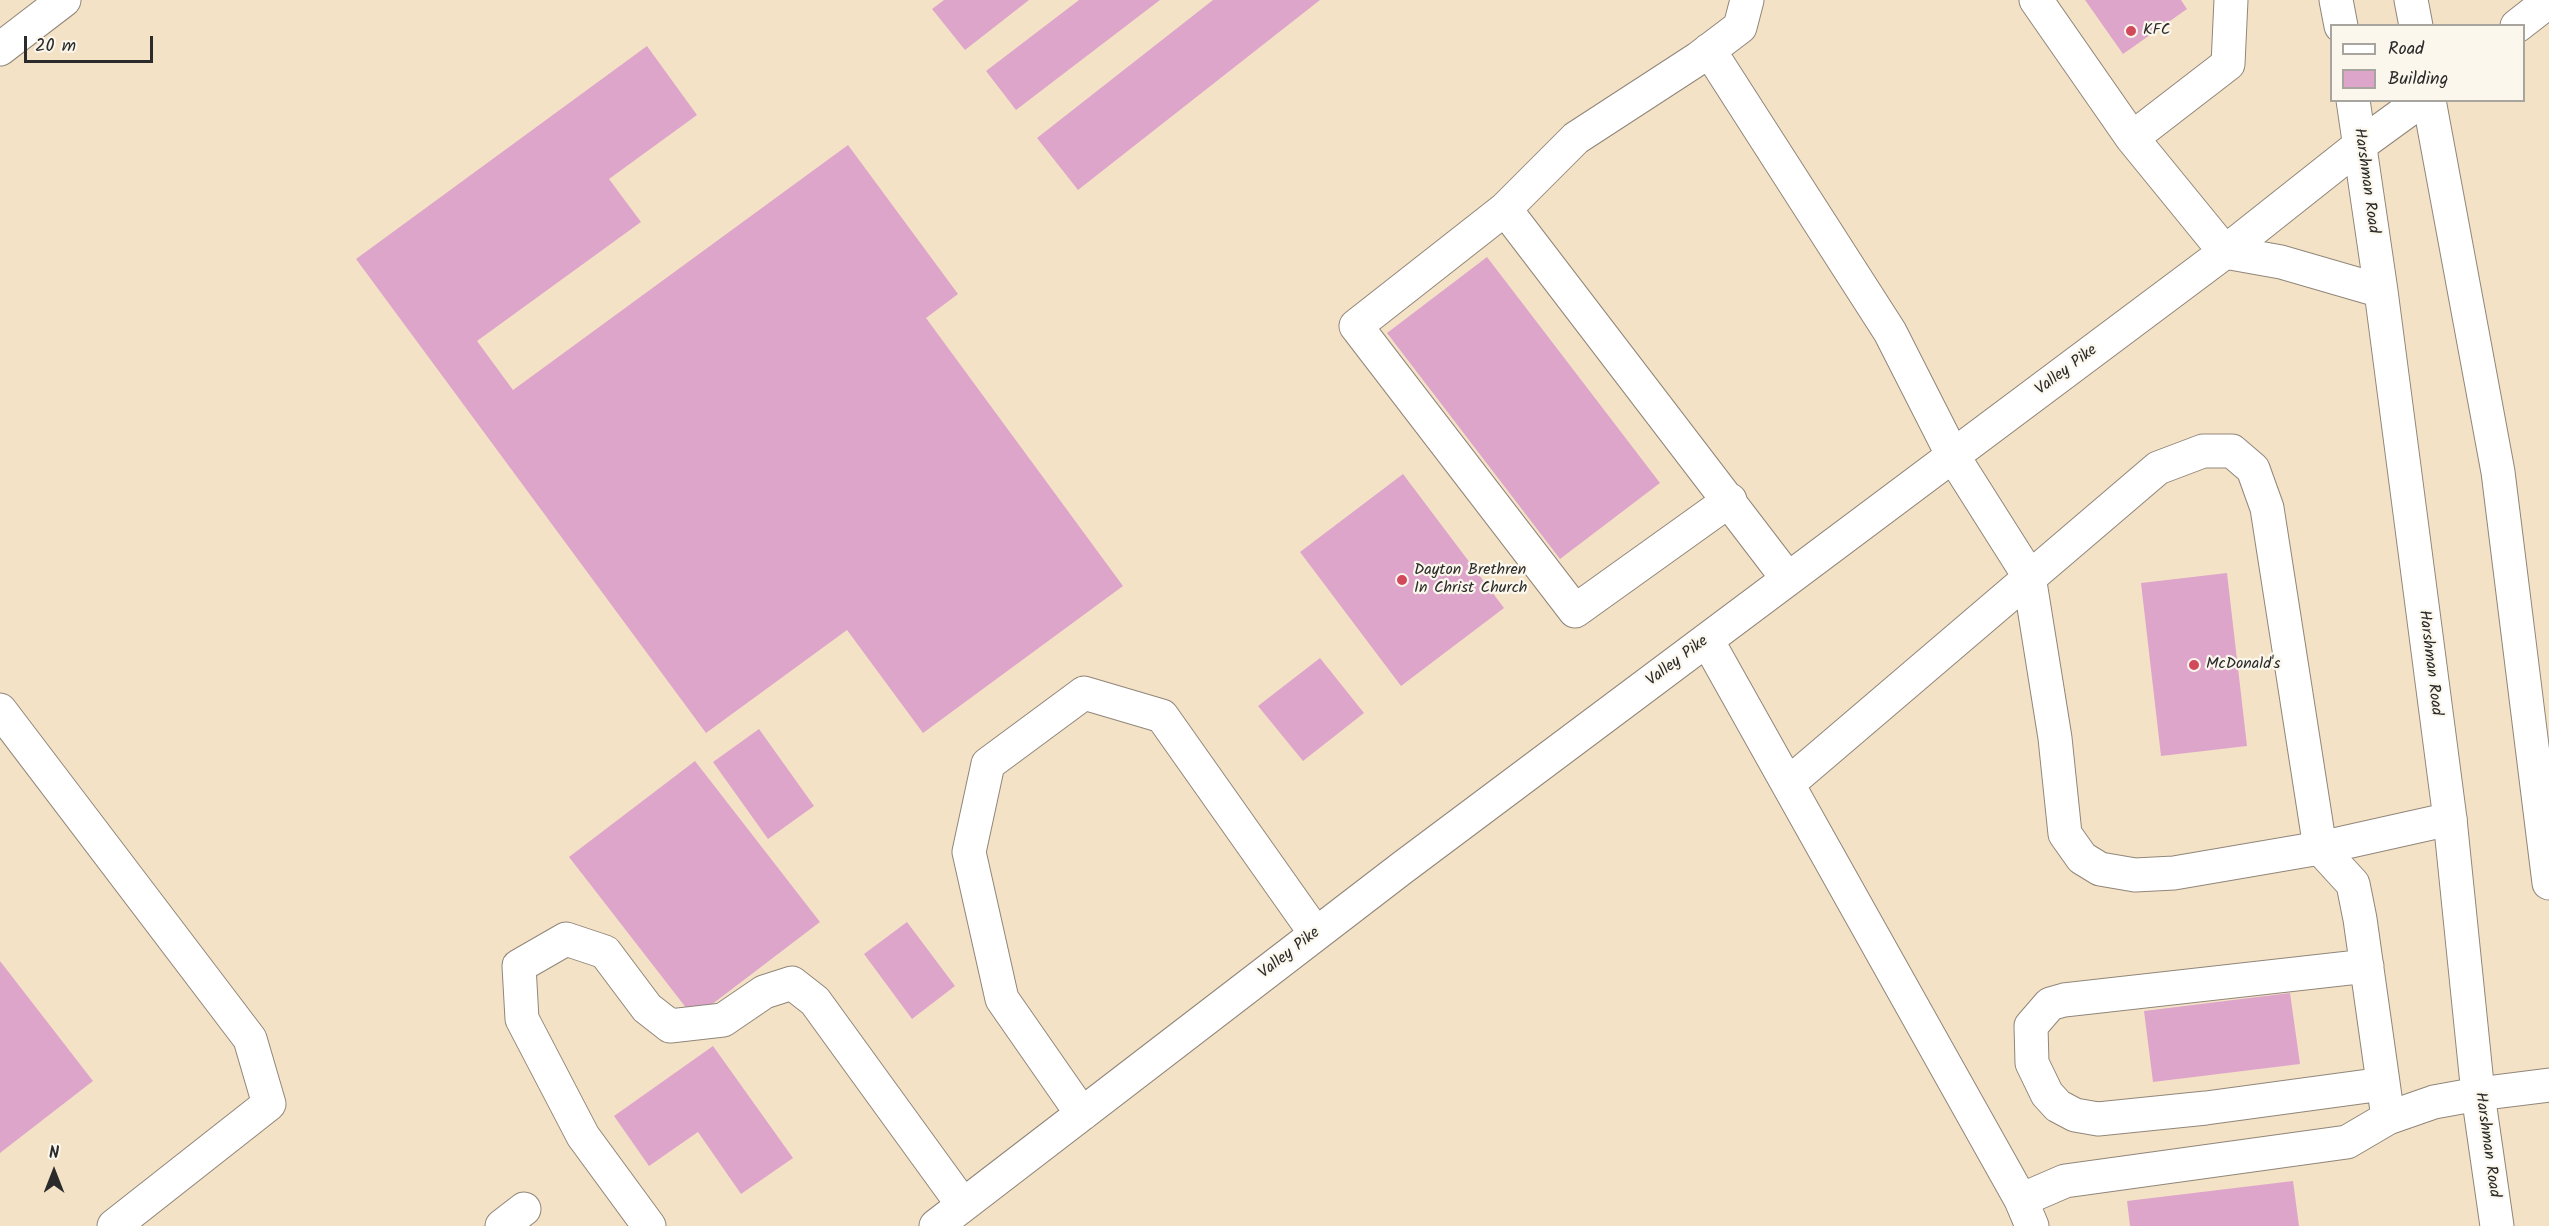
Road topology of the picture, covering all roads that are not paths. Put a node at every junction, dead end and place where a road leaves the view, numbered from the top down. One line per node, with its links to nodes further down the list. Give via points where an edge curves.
1 (64, 0): 11 (main road)
2 (1747, 0): 12 (main road, via 1740,27)
3 (2036, 0): 16 (main road)
4 (2232, 0): 16 (main road, via 2229,64)
5 (2336, 0): 8 (main road)
6 (2411, 0): 9 (main road)
7 (2549, 1): 10 (main road)
8 (2341, 24)
9 (2416, 24)
10 (2520, 24)
11 (0, 49)
12 (1709, 50): 18 (main road, via 1576,138); 21 (main road, via 1890,332)
13 (2353, 102): 17 (main road, Harshman Road)
14 (2419, 102): 17 (main road, Valley Pike)
15 (2430, 102): 30 (main road, via 2498,472)
16 (2132, 138): 19 (main road)
17 (2360, 145): 19 (main road, Valley Pike); 20 (main road, Harshman Road)
18 (1505, 209): 22 (main road); 22 (main road, via 1356,326 1575,611)
19 (2225, 252): 20 (main road, via 2281,262); 21 (main road, Valley Pike)
20 (2381, 291): 28 (main road, Harshman Road)
21 (1953, 456): 23 (main road); 24 (main road, Valley Pike)
22 (1730, 500): 24 (main road)
23 (2029, 576): 27 (main road); 29 (main road, via 2055,738 2065,834 2082,858 2100,868 2135,875 2175,873); 29 (main road, via 2158,468 2203,450 2232,450 2253,469 2266,508)
24 (1788, 579): 25 (main road, Valley Pike)
25 (1707, 640): 27 (main road); 31 (main road, Valley Pike)
26 (0, 710): 40 (main road, via 250,1039 269,1104)
27 (1789, 783): 39 (main road)
28 (2450, 819): 29 (main road); 35 (main road, Harshman Road)
29 (2320, 848): 32 (main road, via 2352,884)
30 (2549, 883)
31 (1316, 934): 36 (main road, Valley Pike); 36 (main road, via 1162,716 1084,693 988,764 969,852 1002,999)
32 (2367, 966): 33 (main road); 33 (main road, via 2050,1004 2031,1026 2032,1063 2047,1094 2058,1106 2075,1115 2098,1119)
33 (2383, 1084): 37 (main road)
34 (2549, 1085): 35 (main road)
35 (2478, 1094): 37 (main road, via 2427,1104); 43 (main road, Harshman Road)
36 (1082, 1114): 38 (main road, Valley Pike)
37 (2388, 1118): 39 (main road, via 2347,1142 2065,1181)
38 (963, 1205): 41 (main road, via 815,1001 792,983 764,992 723,1020 670,1026 647,1008 605,952 566,939 519,966 522,1018 583,1136); 42 (main road, Valley Pike)
39 (2028, 1219)
40 (114, 1226)
41 (649, 1226)
42 (936, 1226)
43 (2497, 1226)

